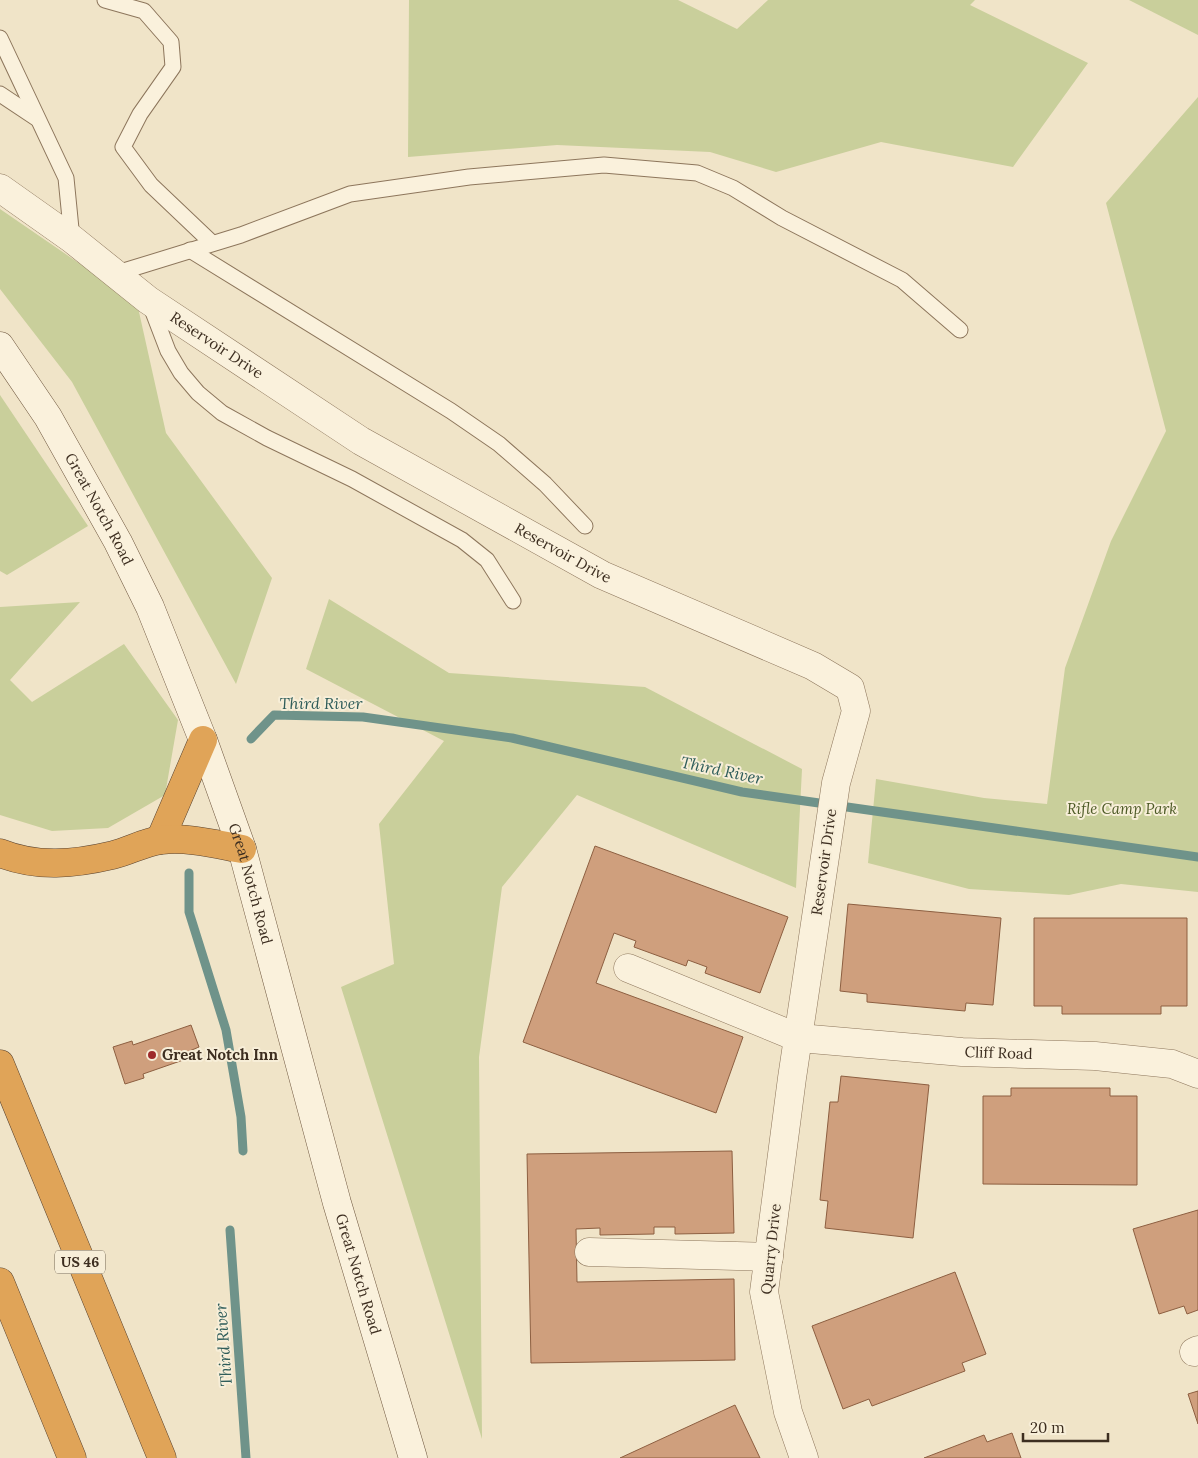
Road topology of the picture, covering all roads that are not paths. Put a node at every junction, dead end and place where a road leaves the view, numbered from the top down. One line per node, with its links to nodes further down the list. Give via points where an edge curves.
1 (105, 0): 7 (lane, via 144,11 171,42 173,67 140,114 123,148 151,185)
2 (0, 38): 4 (lane)
3 (0, 94): 4 (lane)
4 (38, 119): 6 (lane, via 66,178)
5 (0, 188): 6 (street, Reservoir Drive)
6 (72, 238): 9 (street, Reservoir Drive)
7 (212, 243): 8 (lane); 11 (lane, via 350,194 469,177 604,165 696,173 733,188 782,218 902,280)
8 (190, 250): 9 (lane); 13 (lane, via 499,444 545,484)
9 (114, 274): 10 (street, Reservoir Drive)
10 (148, 300): 14 (lane, via 168,351 181,373 222,413 267,438 310,456 462,540 487,560); 20 (street, Reservoir Drive, via 361,441 554,549 602,575 813,666 850,688 856,711 836,783)
11 (960, 330)
12 (0, 346): 15 (street, Great Notch Road, via 48,417 118,542 150,607)
13 (585, 526)
14 (512, 601)
15 (203, 740): 16 (highway); 17 (street, Great Notch Road)
16 (160, 840): 17 (highway, via 188,839); 18 (highway, via 69,863 21,862)
17 (242, 849): 28 (street, Great Notch Road, via 337,1203)
18 (0, 853)
19 (628, 968): 20 (street, Cliff Road)
20 (799, 1038): 22 (street, Cliff Road, via 962,1052 1095,1056 1172,1064); 24 (street, Quarry Drive)
21 (0, 1064): 27 (highway, US 46)
22 (1198, 1074)
23 (590, 1252): 24 (street)
24 (769, 1257): 29 (street, Quarry Drive, via 764,1292 788,1412)
25 (0, 1282): 26 (highway)
26 (72, 1458)
27 (162, 1458)
28 (412, 1458)
29 (804, 1458)

